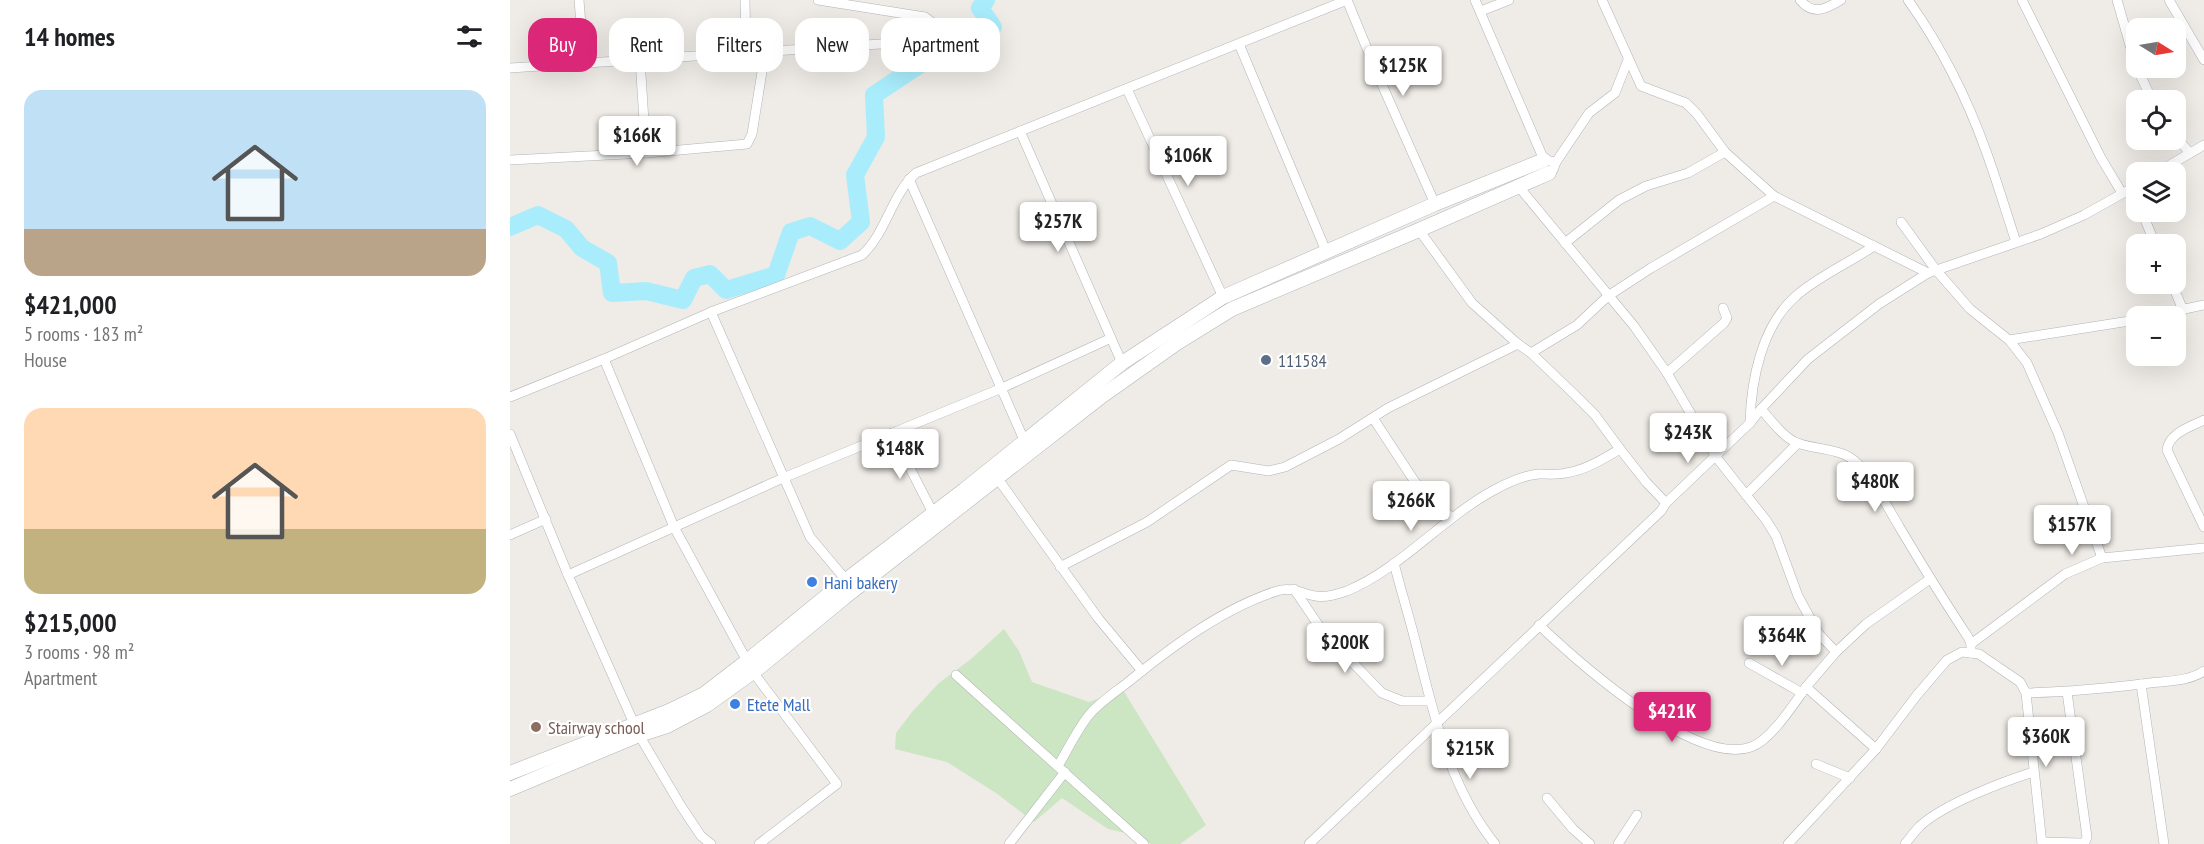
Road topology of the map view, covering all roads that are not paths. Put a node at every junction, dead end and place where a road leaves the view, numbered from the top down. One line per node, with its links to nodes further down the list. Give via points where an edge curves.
1 (579, 0): 15 (street)
2 (745, 0): 16 (street)
3 (818, 0): 19 (street, via 925,17 933,22 934,29 927,38 911,42)
4 (1347, 0): 18 (street); 41 (street)
5 (1475, 0): 14 (street)
6 (1509, 0): 14 (street)
7 (1602, 0): 20 (street)
8 (1800, 0): 9 (street, via 1812,10 1824,9)
9 (1840, 0)
10 (1908, 0): 44 (street, via 1965,101 1986,150)
11 (2022, 0): 39 (street)
12 (2116, 0): 17 (street)
13 (2169, 0): 21 (street)
14 (1480, 11): 35 (street)
15 (580, 18)
16 (745, 18)
17 (2126, 34)
18 (1239, 44): 26 (street); 47 (street)
19 (783, 52)
20 (1628, 60): 30 (street, via 1641,86 1686,103); 35 (street, via 1615,93 1589,113)
21 (2204, 60)
22 (528, 67): 23 (street)
23 (510, 68)
24 (641, 72): 31 (street)
25 (762, 72): 31 (street, via 747,144)
26 (1127, 88): 27 (street); 51 (street)
27 (1020, 131): 36 (street, via 936,164); 58 (street)
28 (2204, 145): 32 (street)
29 (2186, 148): 32 (street)
30 (1725, 152): 40 (street); 45 (street, via 1688,173 1618,200)
31 (646, 153): 33 (street)
32 (2190, 153): 34 (street)
33 (510, 160)
34 (2175, 162)
35 (1550, 165): 37 (street); 41 (street)
36 (909, 179): 56 (street, via 872,245 862,255); 65 (street)
37 (1519, 187): 43 (street); 45 (street)
38 (2126, 192): 39 (street)
39 (2122, 193): 44 (street, via 2062,225)
40 (1774, 196): 46 (street); 50 (street)
41 (1435, 204): 47 (street)
42 (1901, 222): 48 (street)
43 (1419, 230): 52 (street); 60 (street, via 1472,303)
44 (2016, 242): 48 (street)
45 (1565, 243): 50 (street)
46 (1874, 246): 48 (street); 70 (street, via 1796,295 1776,318 1755,375)
47 (1326, 251): 49 (street)
48 (1932, 272): 59 (street); 67 (street, via 1879,304 1809,359)
49 (1253, 284): 51 (street); 52 (street)
50 (1608, 296): 61 (street, via 1577,325); 64 (street)
51 (1223, 297): 63 (street)
52 (1259, 297): 78 (street, via 1177,343 1102,396)
53 (2204, 305): 55 (street)
54 (1722, 308): 64 (street, via 1724,323)
55 (2186, 309)
56 (711, 312): 62 (street); 77 (street)
57 (2126, 322): 59 (street)
58 (1109, 339): 63 (street); 65 (street)
59 (2009, 340): 89 (street, via 2027,363 2040,390)
60 (1518, 344): 61 (street); 68 (street)
61 (1531, 352): 75 (street, via 1595,415)
62 (604, 359): 66 (street); 85 (street)
63 (1122, 363): 73 (street)
64 (1667, 373): 76 (street)
65 (1002, 388): 71 (street); 73 (street)
66 (510, 397)
67 (1761, 409): 70 (street); 74 (street, via 1789,439)
68 (1372, 418): 83 (street, via 1415,482); 91 (street, via 1285,467 1269,471 1231,465 1147,522)
69 (2204, 420): 86 (street, via 2172,438 2167,450)
70 (1750, 423): 76 (street)
71 (892, 433): 77 (street); 82 (street)
72 (510, 434): 84 (street)
73 (1024, 440): 79 (street)
74 (1798, 443): 80 (street); 93 (street, via 1840,453 1859,465)
75 (1620, 449): 81 (street); 83 (street, via 1575,471 1516,480)
76 (1716, 457): 80 (street); 81 (street)
77 (783, 478): 85 (street); 94 (street, via 810,537)
78 (998, 479): 79 (street); 91 (street)
79 (967, 495): 82 (street); 100 (street, via 845,597)
80 (1746, 495): 98 (street, via 1776,537 1798,596 1818,633)
81 (1666, 503): 96 (street)
82 (933, 513): 94 (street)
83 (1451, 518): 90 (street)
84 (546, 519): 87 (street); 92 (street)
85 (674, 527): 92 (street); 100 (street)
86 (2204, 527)
87 (510, 535)
88 (2204, 548): 89 (street)
89 (2102, 558): 97 (street, via 2065,574)
90 (1394, 563): 95 (street, via 1370,580 1335,594 1316,596); 108 (street)
91 (1060, 567): 101 (street)
92 (568, 575): 110 (street)
93 (1930, 579): 97 (street); 98 (street, via 1866,624)
94 (846, 580): 100 (street)
95 (1294, 589): 101 (street, via 1270,593 1212,621); 108 (street, via 1323,632 1382,693 1402,701)
96 (1539, 625): 105 (street, via 1581,665 1628,700 1666,725 1725,750 1742,750 1768,736); 109 (street)
97 (1971, 649): 107 (street, via 2020,682); 111 (street, via 1947,660)
98 (1836, 652): 105 (street)
99 (1749, 663): 105 (street)
100 (750, 666): 110 (street, via 707,705 686,717 667,726); 122 (street, via 837,784)
101 (1142, 671): 113 (street, via 1087,717)
102 (2204, 671): 104 (street, via 2183,679)
103 (956, 675): 113 (street)
104 (2141, 684): 106 (street); 131 (street)
105 (1804, 690): 111 (street)
106 (2067, 692): 107 (street); 120 (street, via 2088,837 2081,843)
107 (2026, 693): 114 (street)
108 (1430, 700): 109 (street)
109 (1437, 721): 125 (street); 126 (street, via 1457,783)
110 (637, 730): 115 (street); 117 (street); 121 (street, via 681,806)
111 (1876, 749): 116 (street)
112 (1816, 764): 116 (street)
113 (1062, 769): 123 (street); 124 (street)
114 (2033, 772): 120 (street); 130 (street, via 1945,809 1921,826)
115 (510, 773)
116 (1850, 778): 129 (street)
117 (510, 789)
118 (1547, 798): 127 (street)
119 (1637, 815): 128 (street)
120 (2042, 843)
121 (711, 844)
122 (759, 844)
123 (1009, 844)
124 (1144, 844)
125 (1309, 844)
126 (1495, 844)
127 (1590, 844)
128 (1618, 844)
129 (1788, 844)
130 (1905, 844)
131 (2164, 844)

